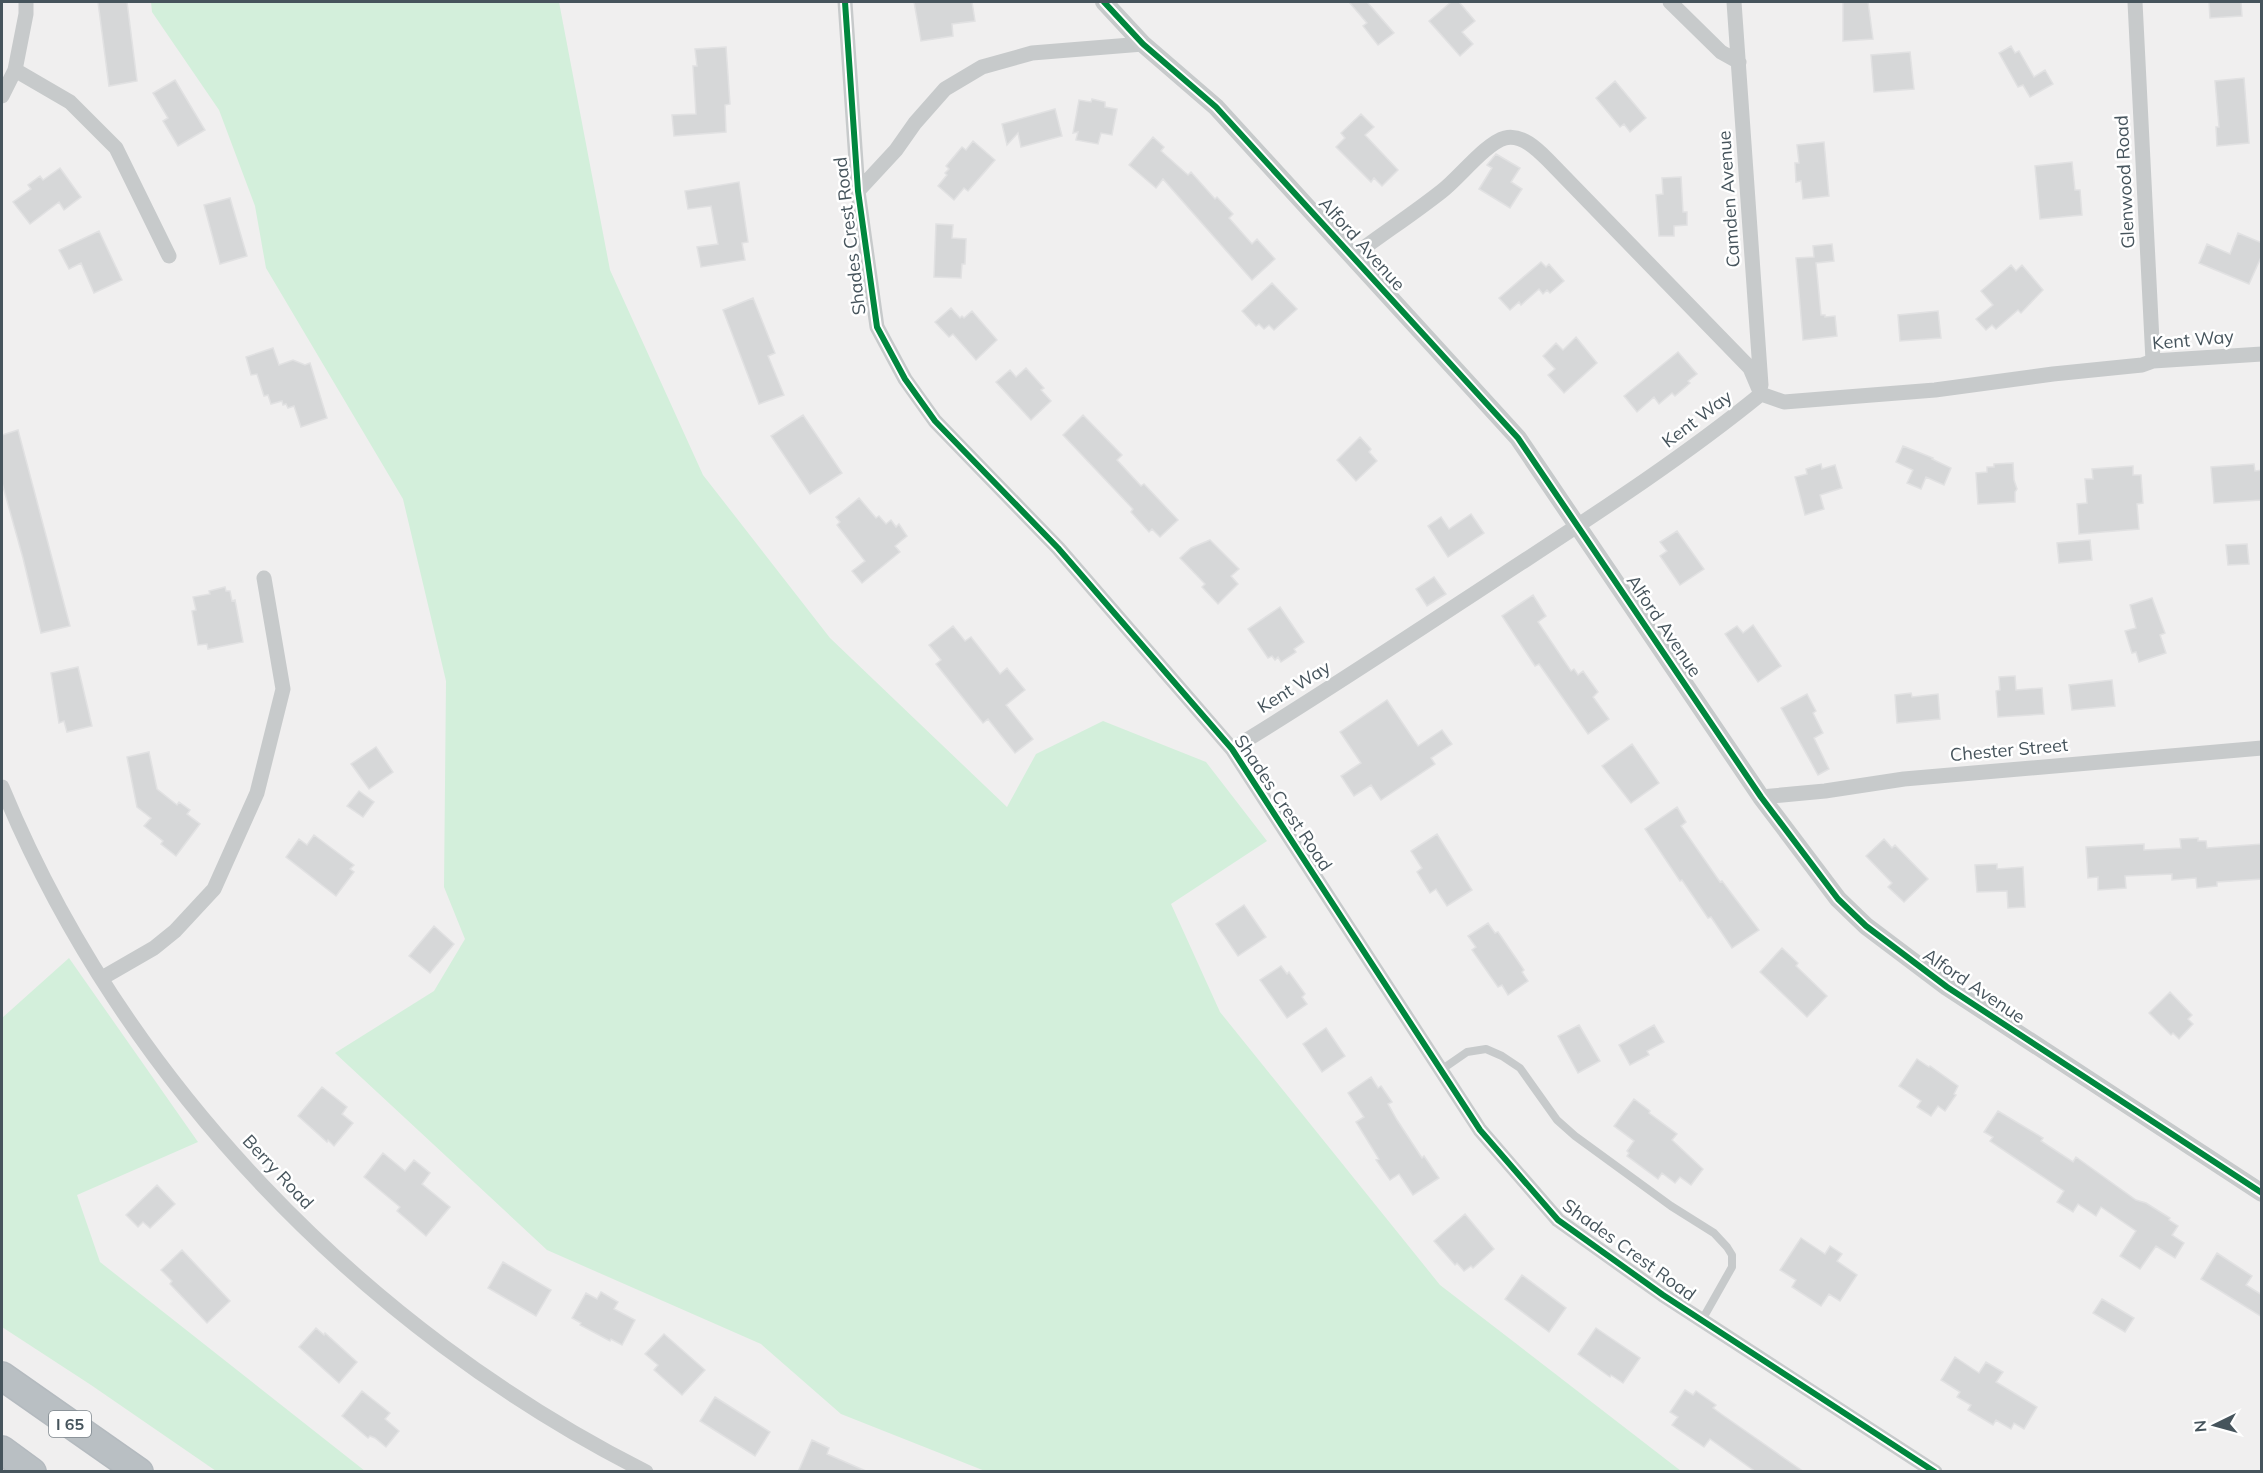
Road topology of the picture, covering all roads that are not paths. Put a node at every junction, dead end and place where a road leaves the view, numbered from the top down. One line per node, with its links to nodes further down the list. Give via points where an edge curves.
1 (26, 2): 9 (street)
2 (845, 2): 11 (street, Shades Crest Road)
3 (1104, 2): 7 (street, Alford Avenue)
4 (1670, 2): 8 (street, via 1721,52)
5 (1734, 2): 8 (street, Camden Avenue)
6 (2135, 2): 15 (street, Glenwood Road)
7 (1143, 44): 11 (street, via 1032,53 982,67 945,89); 13 (street, Alford Avenue, via 1216,107)
8 (1739, 62): 16 (street, Camden Avenue)
9 (15, 70): 10 (street); 12 (street, via 70,102 116,148)
10 (2, 96)
11 (858, 191): 20 (street, Shades Crest Road, via 877,327 905,379 934,421 1058,548)
12 (169, 256)
13 (1353, 256): 16 (street, via 1443,190 1495,142 1520,139 1535,147 1750,368); 17 (street, Alford Avenue, via 1518,438)
14 (2262, 354): 15 (street, Kent Way)
15 (2153, 361): 16 (street, Kent Way, via 1923,391 1784,402)
16 (1761, 394): 17 (street, Kent Way, via 1710,435)
17 (1578, 526): 20 (street, Kent Way); 22 (street, Alford Avenue)
18 (264, 578): 23 (street, via 283,689 257,794 214,889 168,937)
19 (2262, 748): 22 (street, Chester Street, via 1904,779)
20 (1232, 749): 24 (street, Shades Crest Road)
21 (2, 787): 23 (street, Berry Road, via 52,894)
22 (1761, 797): 25 (street, Alford Avenue, via 1838,899 1866,926 1947,987)
23 (102, 978): 31 (street, Berry Road, via 148,1046 209,1124 319,1243 472,1368)
24 (1440, 1070): 26 (street, Shades Crest Road, via 1480,1130 1558,1221); 26 (lane, via 1467,1052 1486,1049 1502,1056 1520,1068 1557,1120 1575,1136 1714,1233 1728,1247 1732,1267)
25 (2262, 1193)
26 (1702, 1320): 32 (street, Shades Crest Road)
27 (2, 1376): 30 (highway, I 65)
28 (2, 1450): 29 (highway)
29 (32, 1472)
30 (139, 1472)
31 (646, 1472)
32 (1935, 1472)

